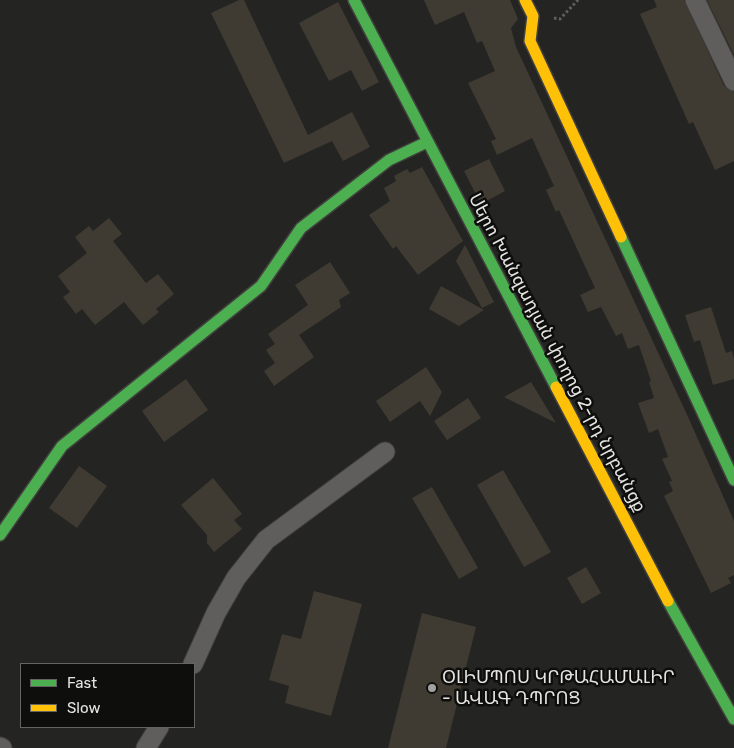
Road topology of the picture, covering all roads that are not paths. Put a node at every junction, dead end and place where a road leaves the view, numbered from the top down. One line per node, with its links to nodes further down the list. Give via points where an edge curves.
1 (354, 0): 5 (street, Սերո Խանզադյան փողոց 2-րդ նրբանցք)
2 (525, 0): 7 (street, via 533,16 530,41)
3 (695, 0): 4 (street)
4 (734, 81)
5 (427, 142): 8 (street, via 389,160 301,228 261,286 62,446); 10 (street, Սերո Խանզադյան փողոց 2-րդ նրբանցք, via 653,574)
6 (385, 452): 9 (street, via 266,540 236,578)
7 (734, 480)
8 (0, 535)
9 (193, 663)
10 (734, 719)
11 (158, 728): 12 (street)
12 (146, 748)

